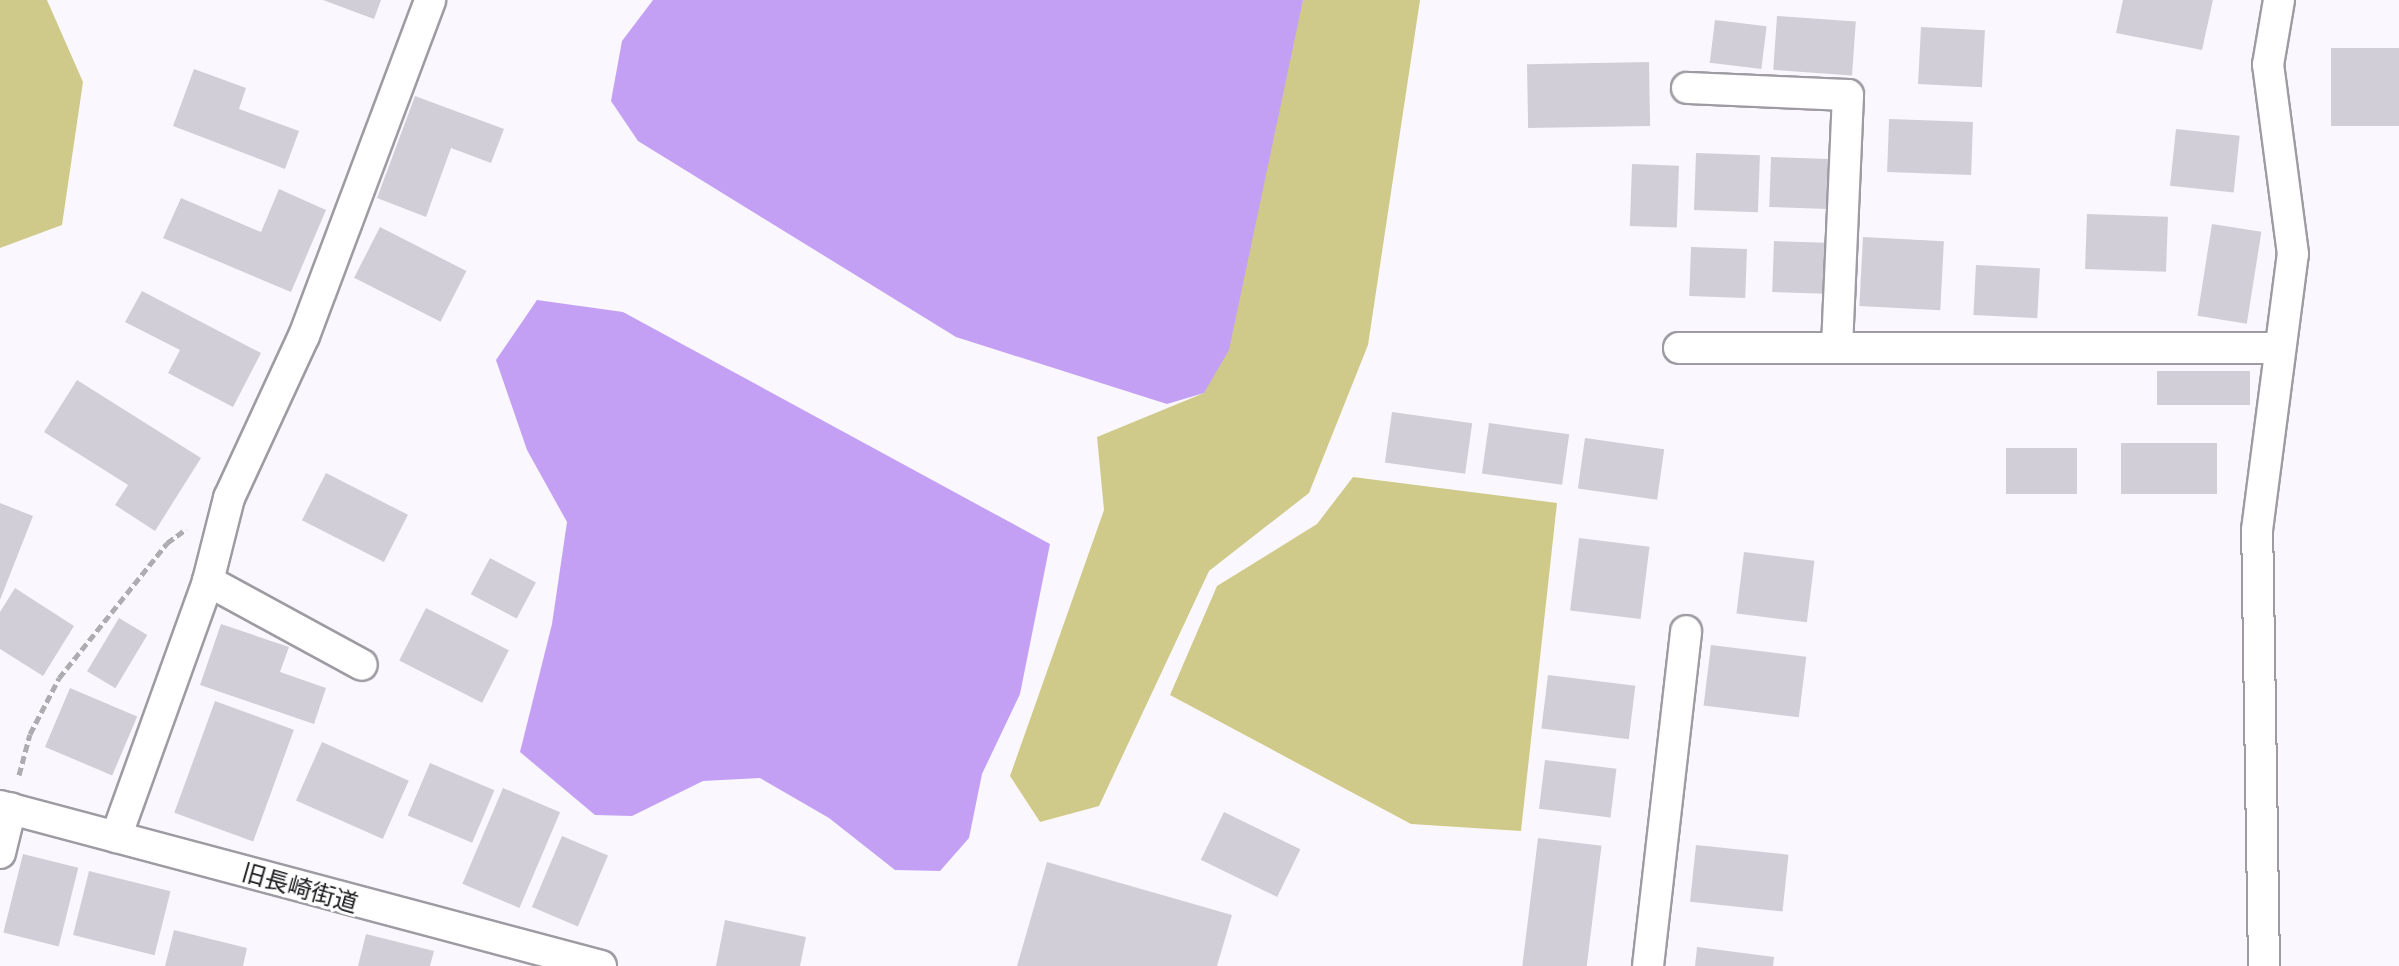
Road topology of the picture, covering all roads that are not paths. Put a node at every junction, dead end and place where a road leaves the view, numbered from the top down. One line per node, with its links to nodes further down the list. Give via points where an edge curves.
1 (430, 0): 7 (street, via 304,336 229,498)
2 (2279, 0): 6 (street, via 2268,65 2293,254)
3 (1687, 88): 5 (street, via 1848,95)
4 (1679, 348): 5 (street)
5 (1837, 348): 6 (street)
6 (2276, 348): 15 (street, via 2257,530)
7 (208, 581): 9 (street); 11 (street)
8 (1686, 631): 14 (street)
9 (362, 665)
10 (6, 807): 11 (street, 旧長崎街道); 12 (street)
11 (116, 837): 13 (street, 旧長崎街道)
12 (0, 853)
13 (601, 966)
14 (1648, 966)
15 (2264, 966)

